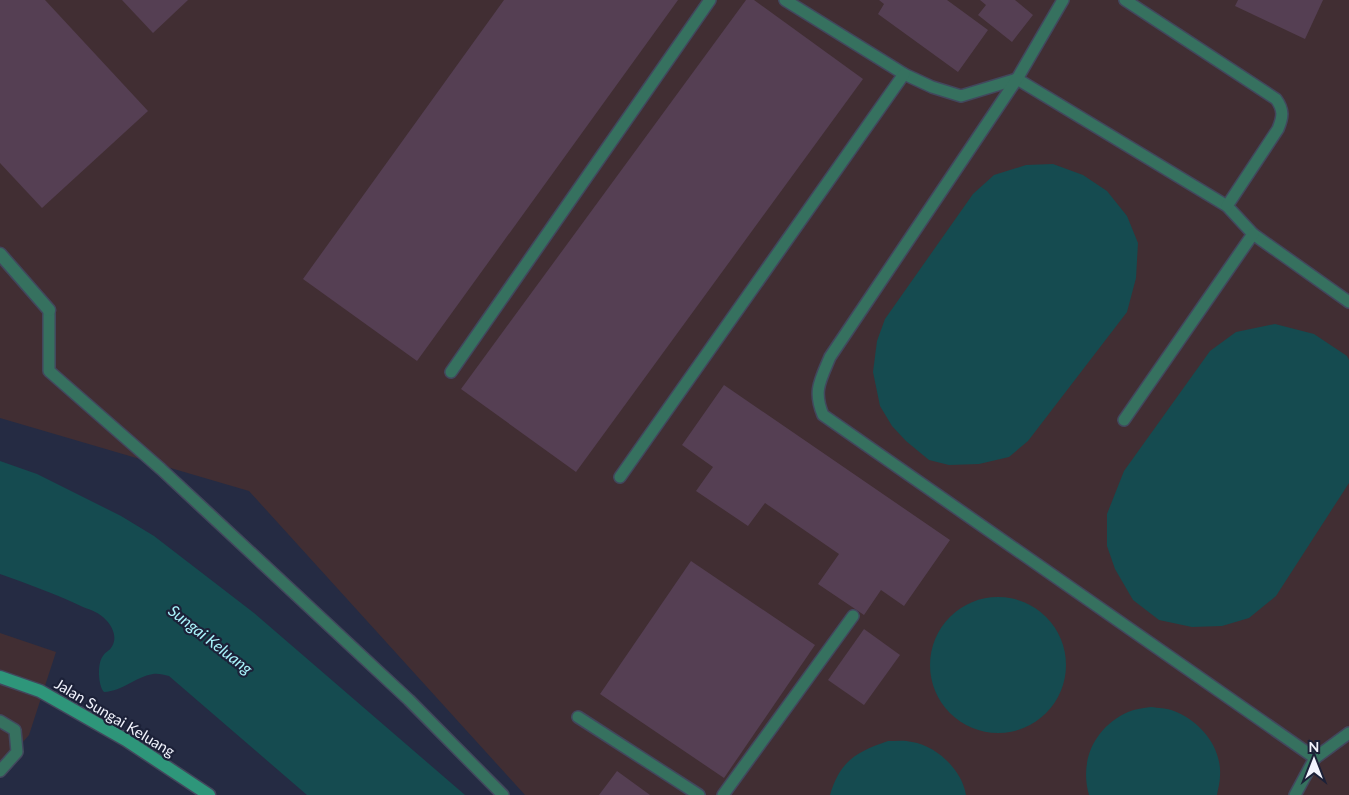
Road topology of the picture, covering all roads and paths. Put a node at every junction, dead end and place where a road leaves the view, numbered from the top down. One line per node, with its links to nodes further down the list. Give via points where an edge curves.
1 (710, 0): 12 (lane)
2 (785, 0): 5 (lane)
3 (1063, 0): 6 (lane)
4 (1125, 0): 7 (lane, via 1276,99 1282,108 1278,129)
5 (904, 74): 6 (lane, via 961,96); 14 (lane)
6 (1017, 80): 7 (lane); 20 (lane, via 830,357 819,385 818,401 823,415)
7 (1227, 206): 8 (lane)
8 (1253, 234): 10 (lane); 13 (lane)
9 (0, 254): 11 (street)
10 (1349, 302)
11 (49, 310): 23 (lane, via 49,371 160,469 409,700)
12 (451, 372)
13 (1124, 420)
14 (620, 477)
15 (853, 616): 25 (lane)
16 (0, 676): 22 (street, Jalan Sungai Keluang, via 40,691 126,740)
17 (578, 717): 24 (lane)
18 (0, 721): 21 (lane, via 14,730 17,752)
19 (1349, 733): 20 (lane)
20 (1316, 758): 26 (lane)
21 (0, 771)
22 (209, 795)
23 (503, 795)
24 (700, 795)
25 (723, 795)
26 (1295, 795)

